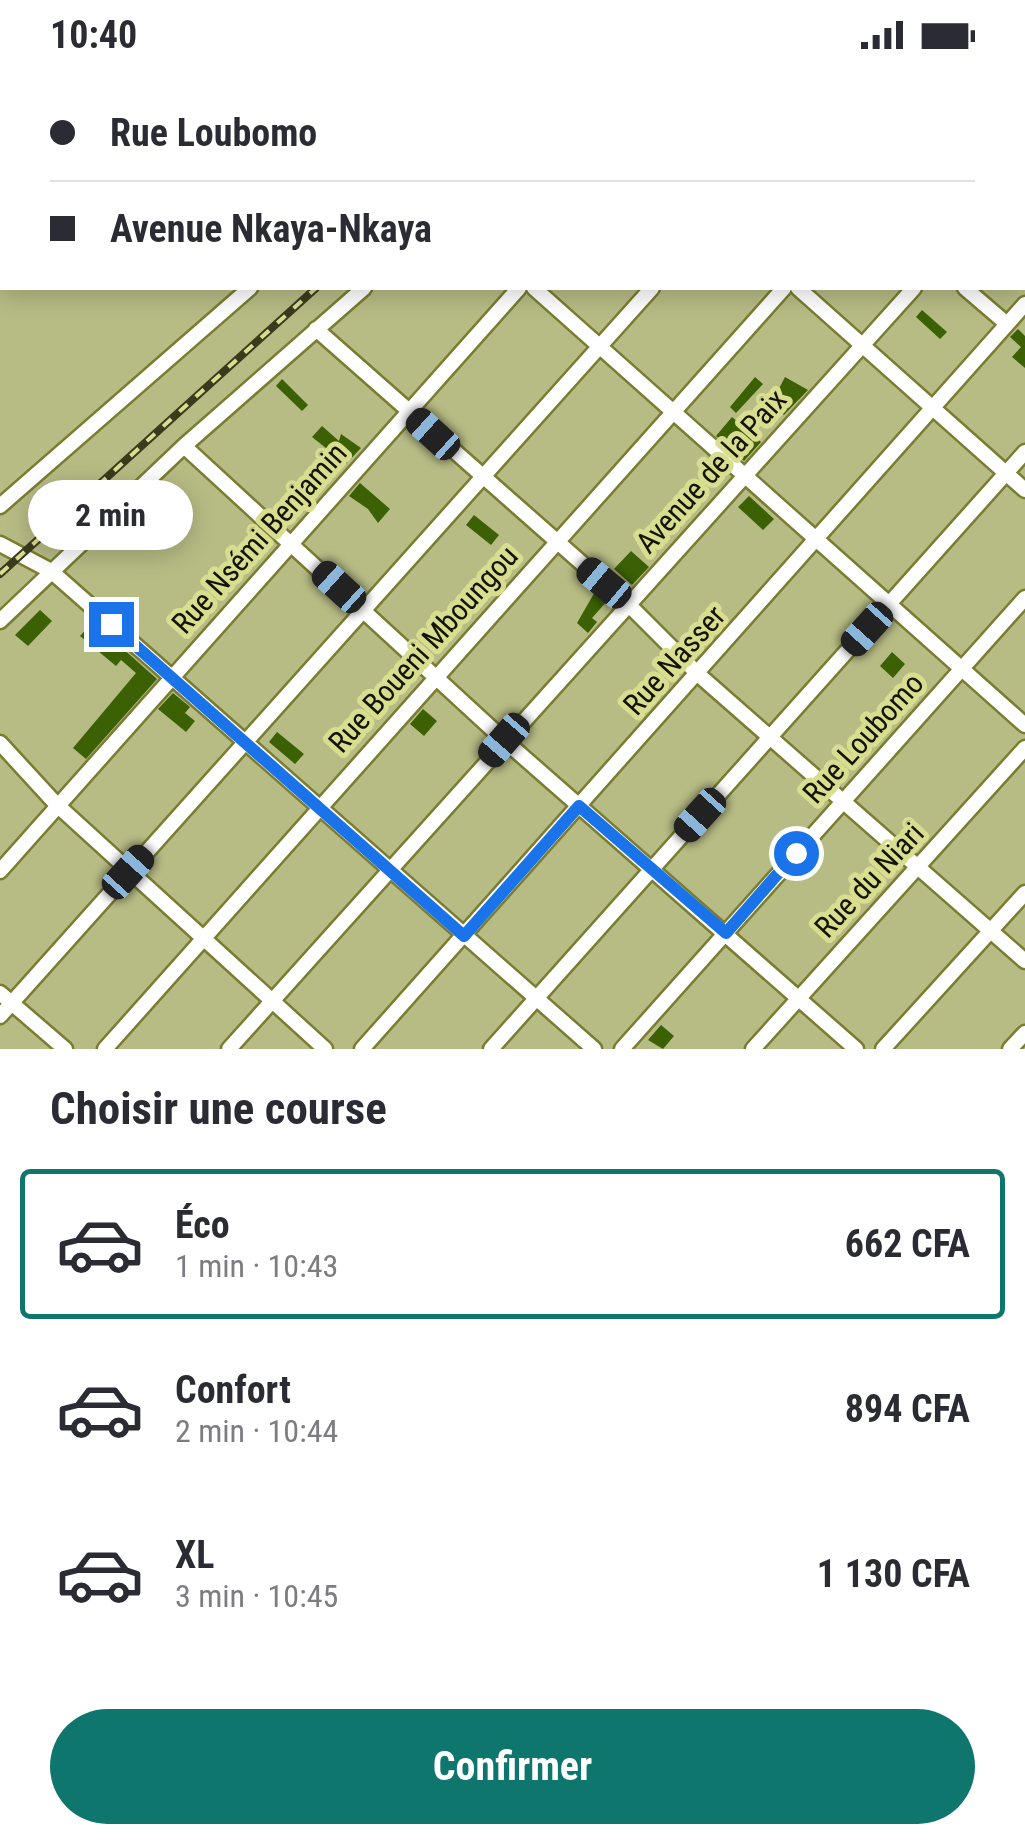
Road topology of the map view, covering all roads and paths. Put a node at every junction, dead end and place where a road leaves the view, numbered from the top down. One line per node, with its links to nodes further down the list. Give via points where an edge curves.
1 (248, 290): 24 (street)
2 (362, 290): 12 (street)
3 (517, 290): 16 (street, Rue Nsémi Benjamin)
4 (536, 290): 13 (street)
5 (650, 290): 13 (street)
6 (782, 290): 17 (street, Rue Boueni Mboungou)
7 (800, 290): 14 (street)
8 (912, 290): 14 (street, Avenue de la Paix)
9 (967, 290): 11 (street)
10 (1025, 304): 11 (street, Rue Nasser)
11 (1007, 324): 15 (street, Rue Nasser)
12 (316, 330): 16 (street); 18 (street)
13 (598, 346): 17 (street); 21 (street)
14 (861, 348): 15 (street); 22 (street, Avenue de la Paix)
15 (932, 408): 20 (street); 25 (street, Rue Nasser)
16 (409, 412): 21 (street); 28 (street, Rue Nsémi Benjamin)
17 (670, 413): 22 (street); 26 (street, Rue Boueni Mboungou)
18 (184, 446): 28 (street); 29 (street)
19 (1025, 452): 20 (street)
20 (1006, 473): 23 (street); 31 (street)
21 (481, 476): 26 (street); 33 (street)
22 (742, 476): 25 (street); 32 (street, Avenue de la Paix)
23 (1025, 490)
24 (0, 506)
25 (815, 540): 31 (street); 36 (street, Rue Nasser)
26 (556, 542): 32 (street); 37 (street, Rue Boueni Mboungou)
27 (0, 544): 29 (street)
28 (292, 544): 33 (street); 38 (street, Rue Nsémi Benjamin)
29 (52, 571): 34 (street); 38 (street)
30 (1025, 598): 35 (street, Rue Loubomo)
31 (891, 602): 35 (street); 40 (street)
32 (628, 604): 36 (street); 41 (street, Avenue de la Paix)
33 (363, 609): 37 (street); 42 (street)
34 (0, 621)
35 (963, 667): 39 (street); 45 (street, Rue Loubomo)
36 (698, 675): 40 (street); 47 (street, Rue Nasser)
37 (437, 676): 41 (street); 48 (street, Rue Boueni Mboungou)
38 (171, 677): 42 (street); 46 (street, Rue Nsémi Benjamin)
39 (1025, 726)
40 (770, 736): 45 (street); 50 (street)
41 (504, 740): 47 (street); 52 (street, Avenue de la Paix)
42 (246, 742): 48 (street); 53 (street)
43 (0, 743): 46 (street)
44 (1025, 748): 49 (street, Rue du Niari)
45 (844, 800): 49 (street); 56 (street, Rue Loubomo)
46 (56, 804): 51 (street, Rue Nsémi Benjamin); 53 (street)
47 (579, 806): 50 (street); 57 (street, Rue Nasser)
48 (318, 807): 52 (street); 58 (street, Rue Boueni Mboungou)
49 (918, 866): 55 (street); 60 (street, Rue du Niari)
50 (653, 868): 56 (street); 62 (street)
51 (0, 871)
52 (392, 871): 57 (street); 63 (street, Avenue de la Paix)
53 (128, 872): 58 (street); 61 (street)
54 (1025, 893): 55 (street)
55 (990, 929): 59 (street); 76 (street)
56 (726, 933): 60 (street); 73 (street, Rue Loubomo)
57 (464, 936): 62 (street); 70 (street, Rue Nasser)
58 (202, 939): 63 (street); 67 (street, Rue Boueni Mboungou)
59 (1025, 961)
60 (799, 997): 74 (street, Rue du Niari); 75 (street)
61 (6, 998): 64 (street); 66 (street)
62 (536, 998): 71 (street); 72 (street)
63 (271, 1002): 68 (street, Avenue de la Paix); 69 (street)
64 (0, 1016)
65 (1025, 1033): 77 (street)
66 (65, 1049)
67 (105, 1049)
68 (229, 1049)
69 (325, 1049)
70 (362, 1049)
71 (491, 1049)
72 (594, 1049)
73 (622, 1049)
74 (754, 1049)
75 (856, 1049)
76 (884, 1049)
77 (1010, 1049)

